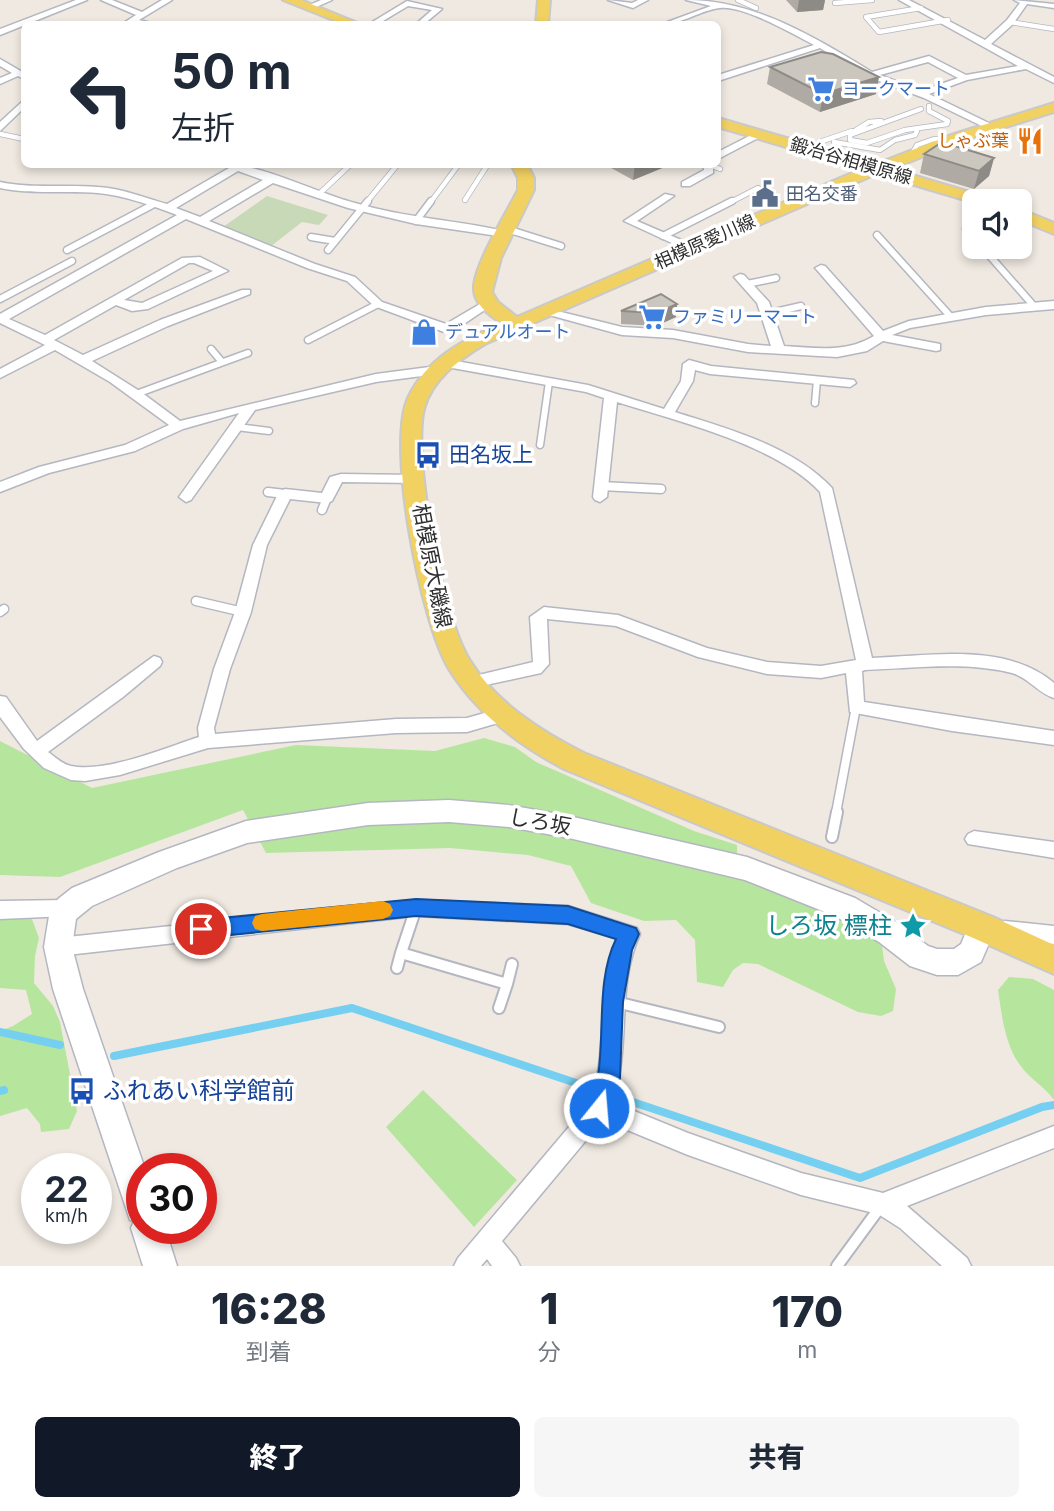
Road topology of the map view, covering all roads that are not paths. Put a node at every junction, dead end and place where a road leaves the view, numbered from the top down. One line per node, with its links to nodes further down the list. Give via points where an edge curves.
1 (83, 0): 23 (street)
2 (105, 0): 20 (street)
3 (165, 0): 20 (street)
4 (289, 0): 18 (main road)
5 (328, 0): 18 (street)
6 (544, 0): 28 (main road)
7 (612, 0): 8 (street, via 633,6)
8 (644, 0)
9 (690, 0): 16 (street)
10 (738, 0): 19 (lane)
11 (872, 0): 14 (lane)
12 (904, 0): 15 (street)
13 (1023, 0): 17 (street); 31 (street)
14 (835, 3)
15 (921, 4): 22 (street); 22 (lane, via 866,17 878,32)
16 (719, 6): 19 (street); 21 (street)
17 (1054, 6)
18 (309, 8): 25 (main road)
19 (759, 12): 36 (street)
20 (140, 14): 24 (street)
21 (683, 18): 29 (street); 30 (street)
22 (948, 20): 35 (street)
23 (29, 21)
24 (131, 21)
25 (341, 21)
26 (378, 21): 27 (street, via 407,3 438,9)
27 (424, 21)
28 (542, 21)
29 (674, 21)
30 (690, 21)
31 (1010, 22): 33 (lane); 35 (street)
32 (21, 24): 34 (street)
33 (1054, 29)
34 (0, 32)
35 (986, 44): 38 (street)
36 (821, 45): 41 (street); 42 (street)
37 (0, 62): 39 (street)
38 (1025, 67): 43 (street); 44 (street)
39 (21, 74)
40 (21, 75): 45 (street)
41 (871, 75): 43 (street, via 929,59); 46 (street)
42 (721, 77)
43 (965, 78): 46 (street)
44 (1054, 80)
45 (0, 81)
46 (920, 94): 47 (street)
47 (941, 103): 50 (lane); 52 (street)
48 (1054, 107): 52 (main road, 相模原愛川線)
49 (21, 109): 53 (street)
50 (922, 111): 54 (lane, via 941,123); 54 (lane, via 948,121 929,131); 57 (lane); 59 (lane)
51 (721, 123): 56 (main road, 鍛冶谷相模原線)
52 (990, 127): 70 (main road, 相模原愛川線)
53 (0, 128)
54 (919, 130): 57 (lane, via 870,145 850,140); 59 (lane, via 877,148)
55 (0, 134): 58 (lane)
56 (757, 135): 60 (main road, 鍛冶谷相模原線); 61 (street)
57 (850, 135): 59 (lane)
58 (21, 138)
59 (835, 139): 60 (lane)
60 (802, 148): 70 (main road, 鍛冶谷相模原線)
61 (721, 154)
62 (245, 168): 88 (street)
63 (249, 168): 72 (street)
64 (347, 168): 82 (lane)
65 (395, 168): 73 (lane)
66 (456, 168): 80 (lane)
67 (486, 168): 75 (lane)
68 (521, 168): 95 (main road, via 526,190)
69 (709, 168): 76 (street)
70 (877, 169): 81 (main road, 鍛冶谷相模原線); 101 (main road, 相模原愛川線)
71 (376, 177): 73 (lane)
72 (272, 179): 82 (street); 92 (street)
73 (387, 179): 89 (lane)
74 (466, 179): 75 (lane)
75 (478, 180): 85 (lane)
76 (686, 184)
77 (0, 185): 87 (street, via 19,190 102,190)
78 (758, 188): 86 (lane)
79 (429, 189): 80 (lane)
80 (439, 191): 93 (lane)
81 (962, 194)
82 (318, 195): 89 (street)
83 (669, 196): 97 (street, via 629,221)
84 (714, 199): 86 (lane)
85 (465, 200)
86 (724, 203): 97 (lane)
87 (154, 204): 88 (street); 102 (lane)
88 (168, 208): 90 (street)
89 (362, 208): 93 (street); 99 (lane)
90 (185, 215): 92 (street); 120 (street)
91 (1032, 219): 94 (main road)
92 (201, 221): 113 (street, via 351,279)
93 (416, 221): 95 (street)
94 (1054, 229)
95 (506, 232): 100 (lane); 112 (main road, via 483,280)
96 (877, 235): 119 (lane)
97 (663, 236): 101 (street)
98 (311, 237): 99 (lane)
99 (335, 241): 103 (lane)
100 (561, 246)
101 (691, 248): 117 (main road, 相模原愛川線)
102 (67, 250)
103 (328, 250)
104 (993, 259): 115 (lane)
105 (72, 261): 110 (lane)
106 (821, 268): 124 (street)
107 (776, 278): 108 (lane)
108 (743, 281): 118 (street, via 763,302)
109 (246, 292): 131 (street)
110 (0, 299)
111 (116, 300): 111 (street, via 186,260 196,259 222,271 144,307); 126 (street)
112 (489, 303): 113 (street, via 448,329); 122 (main road)
113 (378, 304): 123 (lane)
114 (1054, 304): 115 (street)
115 (1033, 305): 119 (street)
116 (801, 306): 118 (lane)
117 (541, 311): 122 (main road, 相模原愛川線); 129 (street, via 622,331)
118 (766, 314): 129 (street)
119 (951, 317): 124 (street, via 894,329)
120 (0, 319): 126 (street)
121 (331, 319): 123 (lane)
122 (514, 323): 133 (main road, 相模原大磯線, via 466,347)
123 (341, 324): 125 (lane)
124 (882, 337): 127 (street); 129 (street, via 851,352)
125 (308, 340)
126 (50, 343): 131 (street); 134 (street)
127 (936, 347)
128 (211, 349): 132 (lane)
129 (779, 350)
130 (248, 353): 132 (lane)
131 (83, 359): 138 (street)
132 (222, 362): 138 (lane)
133 (441, 367): 136 (street); 141 (street); 147 (main road, 相模原大磯線, via 419,396 411,418)
134 (0, 374)
135 (817, 380): 137 (street); 140 (lane); 142 (street, via 689,364 687,381)
136 (549, 382): 139 (street); 146 (lane)
137 (850, 383)
138 (139, 393): 143 (street)
139 (611, 395): 142 (street); 150 (street)
140 (815, 403)
141 (250, 407): 143 (street); 144 (street)
142 (667, 415): 155 (street, via 755,444 824,485 844,562)
143 (178, 426): 148 (street, via 130,448 44,470)
144 (237, 428): 145 (lane); 151 (street)
145 (269, 431)
146 (540, 445)
147 (415, 479): 153 (street, via 341,478 335,480 325,504 277,493); 156 (main road, 相模原大磯線, via 436,609 451,650)
148 (0, 487)
149 (661, 489): 150 (lane)
150 (600, 491)
151 (186, 497)
152 (196, 601): 153 (lane)
153 (243, 612): 162 (street, via 222,669 206,728)
154 (153, 662): 163 (street)
155 (860, 666): 156 (street, via 821,672 767,668 704,653 618,621 544,613 538,617 541,664 535,670); 157 (street, via 1011,666); 159 (street)
156 (472, 682): 160 (main road, 相模原大磯線)
157 (1054, 692)
158 (0, 702): 163 (street)
159 (856, 707): 161 (street); 164 (lane)
160 (502, 715): 162 (street, via 467,725); 170 (main road, 相模原大磯線, via 575,761)
161 (1054, 738)
162 (208, 741): 163 (street, via 87,773 58,768)
163 (36, 751)
164 (832, 837)
165 (974, 839): 166 (street)
166 (1054, 850)
167 (68, 908): 169 (street); 170 (street, しろ坂, via 82,897 168,860 246,832 368,814 449,811 569,827 747,869 845,907 920,957 937,962 958,962 971,953); 172 (street)
168 (416, 908): 172 (street); 173 (lane); 178 (street, via 568,915 629,934 622,948)
169 (0, 909)
170 (982, 927): 171 (street); 174 (main road, 相模原大磯線)
171 (1054, 935)
172 (58, 947): 183 (street)
173 (401, 953): 176 (lane); 177 (lane)
174 (1054, 960)
175 (512, 964): 177 (lane)
176 (397, 968)
177 (507, 984): 179 (lane)
178 (613, 1002): 180 (lane); 181 (street, via 609,1078)
179 (499, 1008)
180 (719, 1027)
181 (599, 1108): 184 (street, via 802,1184); 185 (street)
182 (1054, 1138): 184 (street)
183 (126, 1161)
184 (883, 1204): 190 (lane); 191 (street)
185 (486, 1242): 188 (street); 189 (street)
186 (153, 1244): 187 (street)
187 (160, 1266)
188 (466, 1266)
189 (508, 1266)
190 (836, 1266)
191 (959, 1266)

